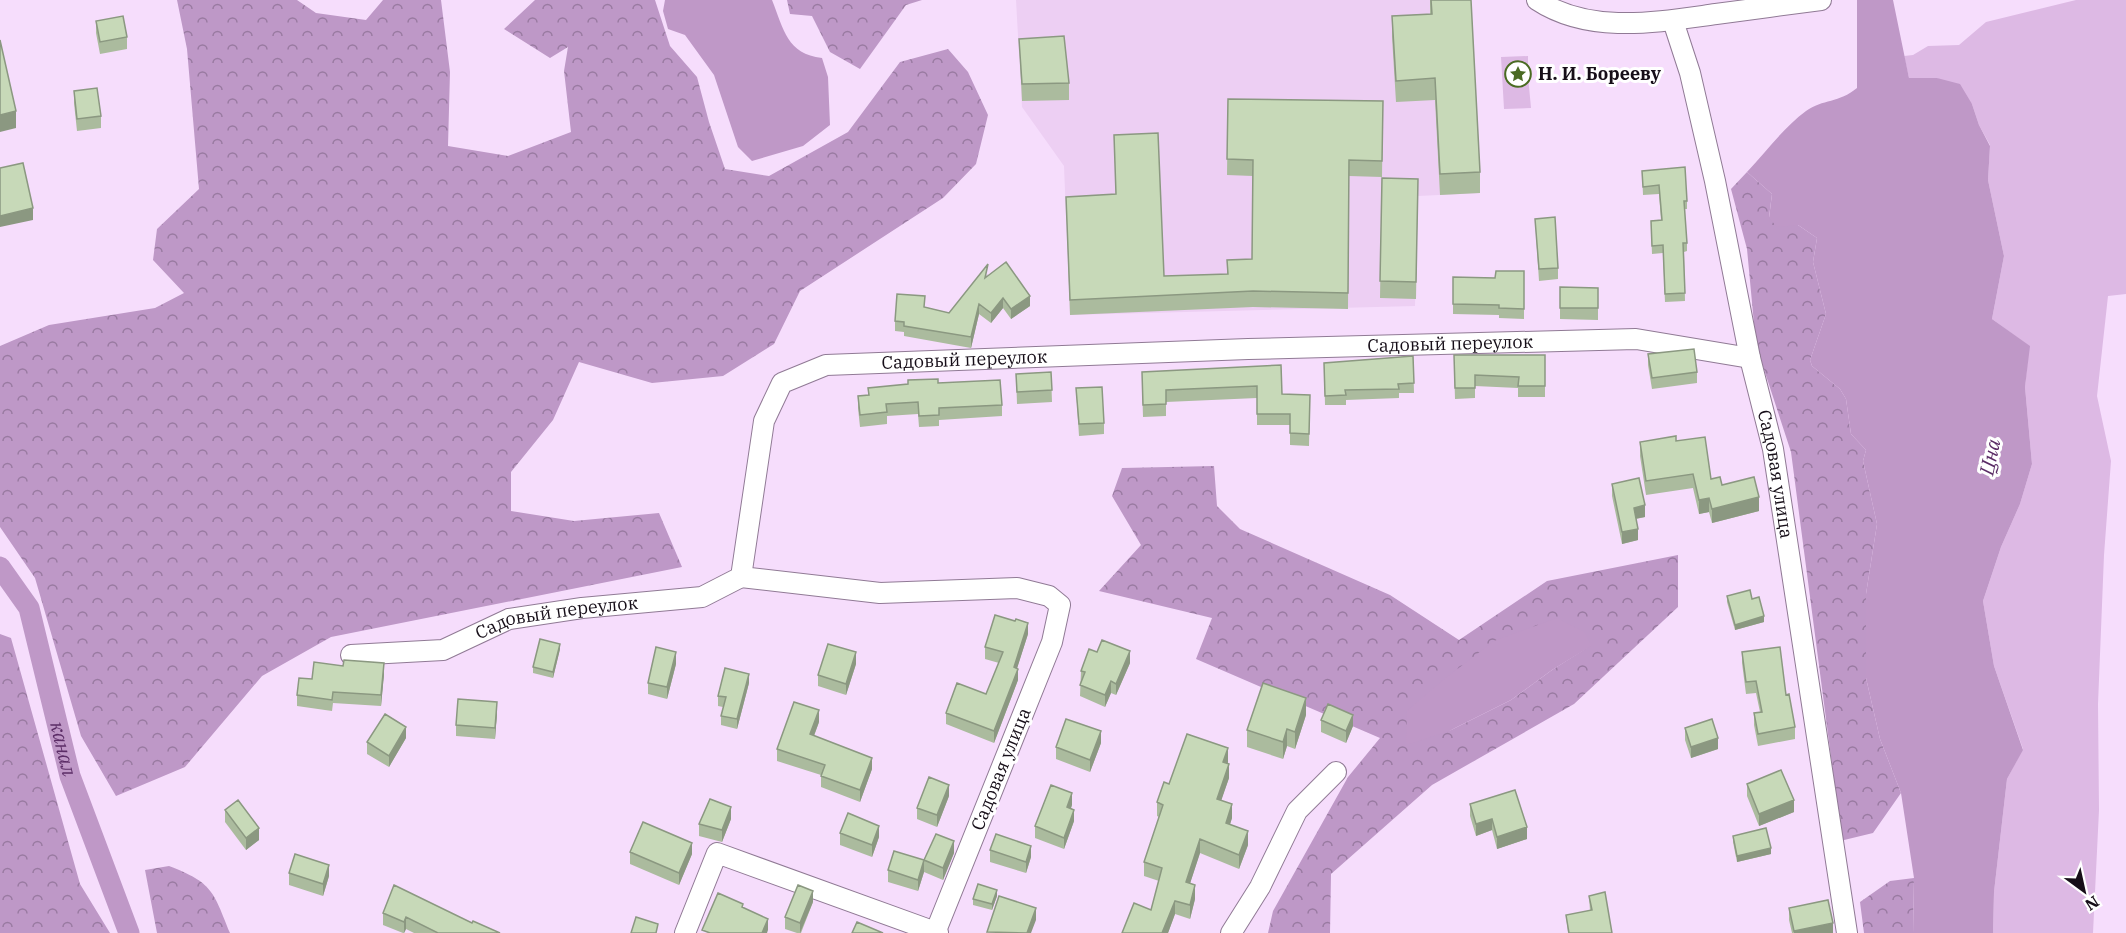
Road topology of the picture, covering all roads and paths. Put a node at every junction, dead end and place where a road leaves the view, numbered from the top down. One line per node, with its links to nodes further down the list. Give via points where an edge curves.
1 (1537, 0): 3 (street, via 1583,19 1627,24)
2 (1821, 0): 3 (street)
3 (1673, 21): 4 (street, Садовая улица, via 1715,181)
4 (1750, 358): 5 (street, Садовый переулок, via 1636,339 826,365 782,383 764,421); 11 (street, Садовая улица, via 1773,449)
5 (741, 577): 6 (street, Садовый переулок, via 702,597 509,619 443,650); 8 (street, Садовая улица, via 880,593 1017,588 1049,596 1060,605 1052,642)
6 (351, 655)
7 (1336, 772): 10 (street, via 1297,811 1260,887)
8 (937, 932): 9 (street, Садовая улица, via 717,853)
9 (685, 933)
10 (1231, 933)
11 (1847, 933)

